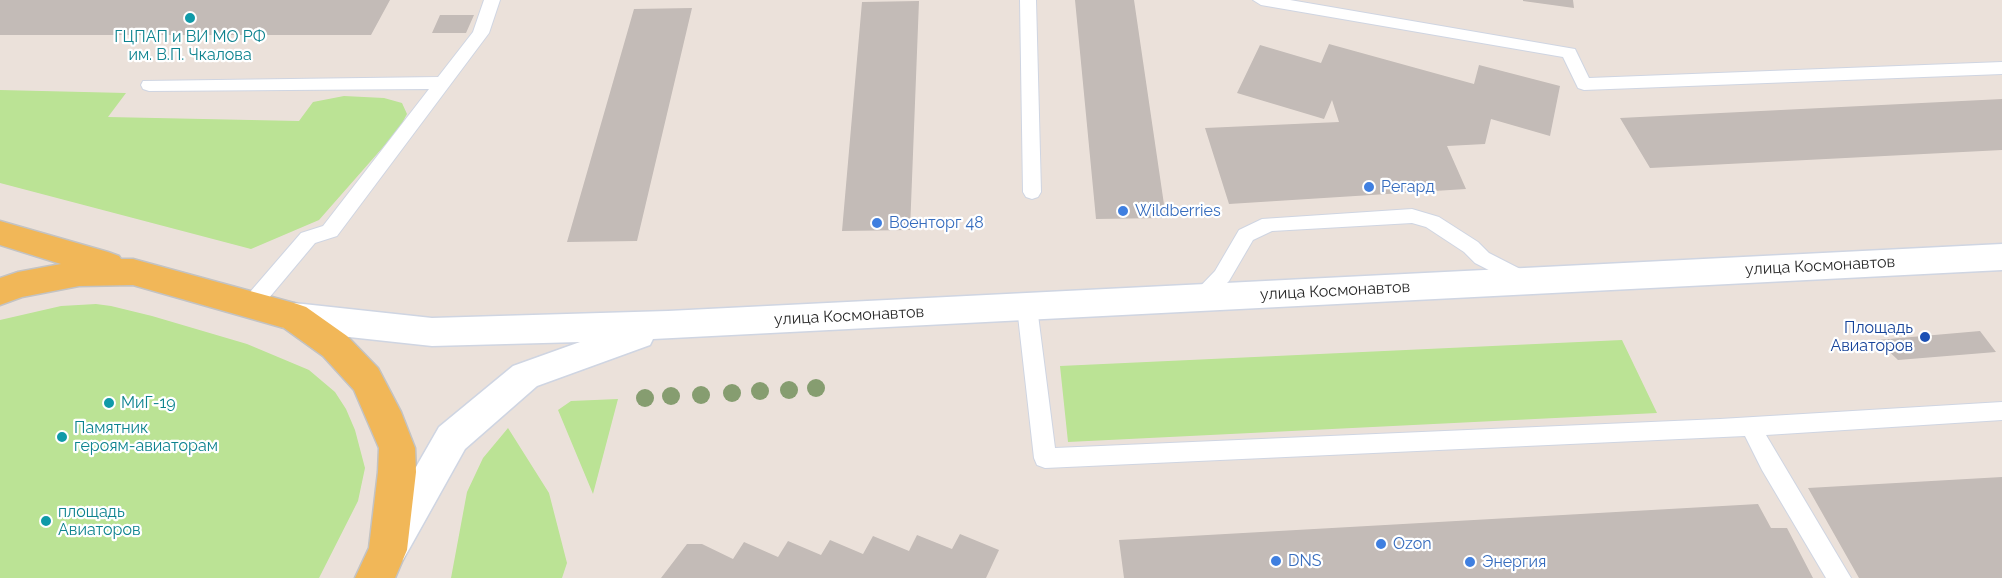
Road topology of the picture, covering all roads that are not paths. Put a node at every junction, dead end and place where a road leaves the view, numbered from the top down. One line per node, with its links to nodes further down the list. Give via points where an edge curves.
1 (492, 0): 5 (lane, via 481,33)
2 (1028, 0): 7 (lane)
3 (1261, 0): 4 (lane, via 1569,53 1584,84)
4 (2002, 68)
5 (442, 83): 6 (lane); 14 (lane, via 330,231 308,238)
6 (149, 85)
7 (1032, 192)
8 (0, 233): 10 (main road)
9 (2002, 257): 11 (main road, улица Космонавтов)
10 (133, 272): 12 (main road, via 79,273); 14 (main road)
11 (1527, 281): 13 (main road, улица Космонавтов); 13 (lane, via 1482,258 1432,222 1412,216 1269,224 1246,235 1222,276)
12 (0, 292)
13 (1199, 298): 15 (main road, улица Космонавтов)
14 (251, 305): 16 (main road)
15 (1027, 307): 17 (main road, улица Космонавтов); 19 (lane, via 1046,458)
16 (294, 317): 17 (main road, улица Космонавтов, via 432,332); 20 (main road, via 334,346 366,379 397,448 397,472)
17 (668, 325): 20 (main road, улица Космонавтов, via 525,376 452,438)
18 (2002, 411): 19 (lane)
19 (1751, 426): 21 (lane)
20 (381, 568)
21 (1839, 578)

